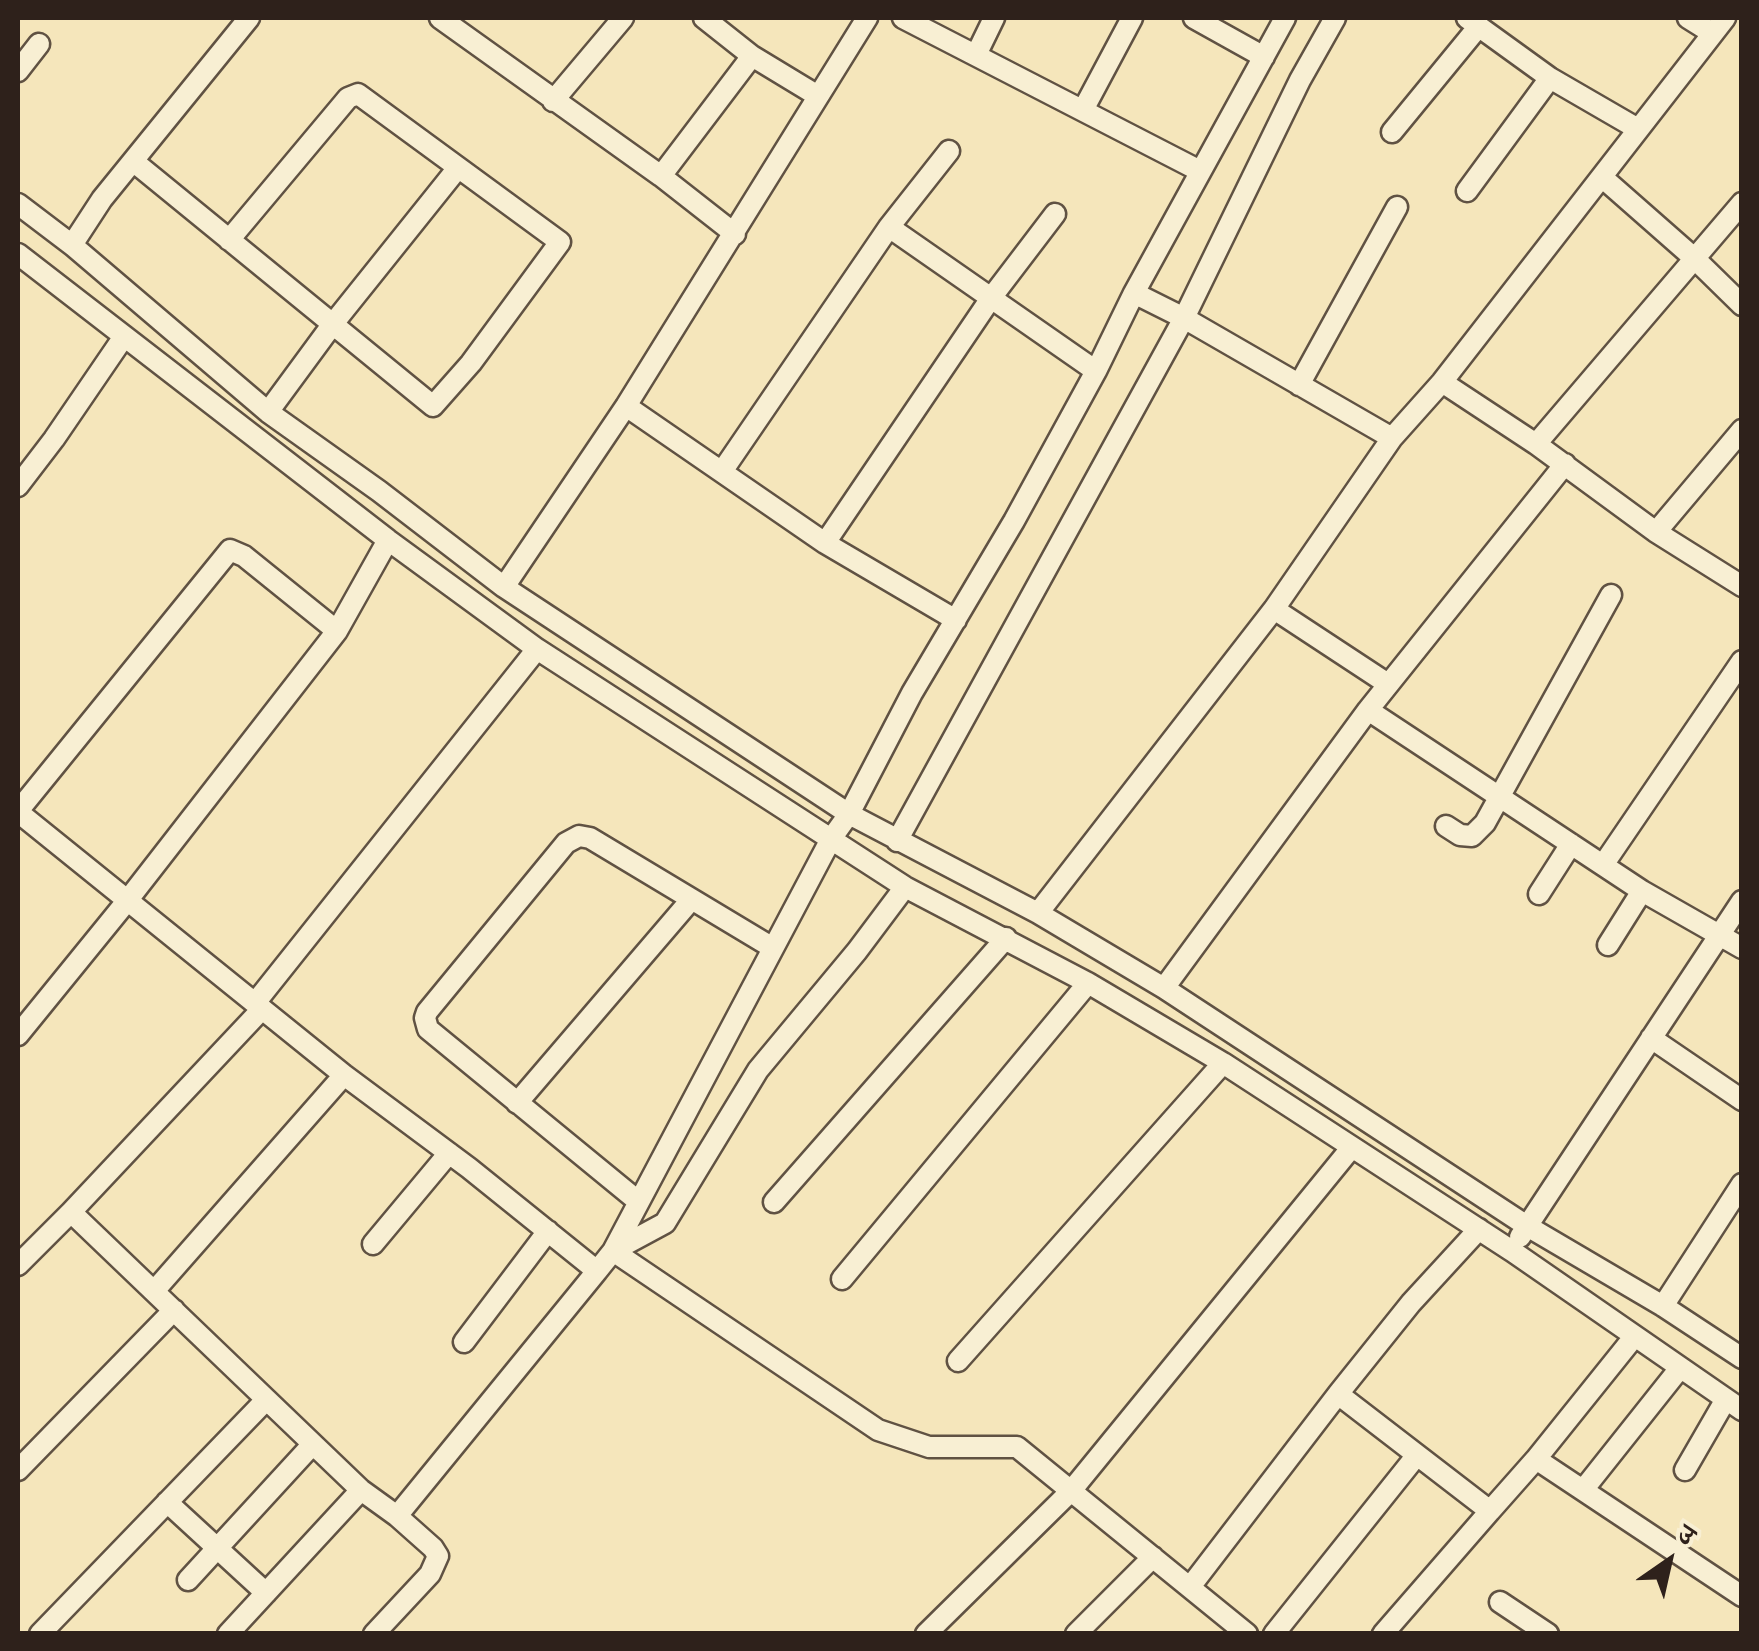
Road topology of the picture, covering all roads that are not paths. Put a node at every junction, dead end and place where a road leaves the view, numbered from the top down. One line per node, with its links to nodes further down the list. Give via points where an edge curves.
1 (249, 18): 28 (street)
2 (623, 18): 23 (street)
3 (704, 18): 14 (street)
4 (867, 18): 22 (street)
5 (903, 18): 17 (street)
6 (994, 18): 17 (street)
7 (1132, 18): 24 (street)
8 (1194, 18): 19 (street)
9 (1286, 18): 19 (street)
10 (1335, 18): 47 (street)
11 (1688, 18): 15 (street)
12 (452, 21): 23 (street)
13 (1472, 22): 21 (street); 26 (street)
14 (728, 25): 18 (street)
15 (1719, 26): 25 (street)
16 (39, 44): 20 (street)
17 (976, 54): 24 (street)
18 (752, 56): 22 (street); 31 (street)
19 (1264, 56): 30 (street)
20 (18, 72)
21 (1550, 78): 25 (street); 33 (street)
22 (818, 96): 39 (street)
23 (552, 100): 31 (street)
24 (1082, 110): 30 (street)
25 (1638, 128): 32 (street)
26 (1392, 132)
27 (950, 151): 38 (street)
28 (133, 161): 40 (street); 41 (street)
29 (457, 169): 40 (street, via 358,94); 48 (street); 48 (street, via 560,242 471,363 432,406)
30 (1200, 172): 44 (street)
31 (661, 176): 39 (street)
32 (1602, 178): 43 (street); 51 (street)
33 (1466, 192)
34 (1742, 203): 43 (street)
35 (18, 204): 41 (street)
36 (1396, 206): 52 (street)
37 (1055, 214): 45 (street)
38 (889, 227): 45 (street); 59 (street)
39 (735, 234): 53 (street)
40 (229, 240): 48 (street)
41 (72, 245): 54 (street)
42 (18, 254): 49 (street)
43 (1694, 258): 46 (street); 57 (street)
44 (1134, 293): 47 (street); 50 (street)
45 (991, 298): 50 (street); 63 (street)
46 (1742, 305)
47 (1184, 318): 52 (street); 79 (street)
48 (332, 325): 54 (street)
49 (123, 338): 60 (street); 62 (street)
50 (1096, 372): 68 (street)
51 (1442, 382): 56 (street); 57 (street)
52 (1300, 385): 56 (street)
53 (626, 406): 59 (street); 65 (street)
54 (268, 412): 65 (street)
55 (1742, 430): 61 (street)
56 (1392, 438): 67 (street)
57 (1536, 444): 58 (street)
58 (1565, 464): 61 (street); 72 (street)
59 (723, 470): 63 (street)
60 (18, 486)
61 (1656, 532): 64 (street)
62 (388, 540): 69 (street); 70 (street)
63 (825, 542): 68 (street)
64 (1742, 586)
65 (504, 587): 76 (street)
66 (1612, 595): 74 (street)
67 (1274, 609): 72 (street); 88 (street)
68 (956, 620): 76 (street)
69 (337, 631): 75 (street, via 230,550); 86 (street)
70 (537, 648): 78 (street); 96 (street)
71 (1742, 661): 81 (street)
72 (1388, 684): 73 (street)
73 (1368, 710): 74 (street); 95 (street)
74 (1499, 798): 77 (street, via 1472,836); 80 (street)
75 (18, 812): 86 (street)
76 (848, 814): 78 (street); 79 (street)
77 (1446, 826)
78 (831, 838): 82 (street); 92 (street)
79 (897, 841): 88 (street)
80 (1571, 844): 81 (street); 84 (street)
81 (1603, 865): 83 (street)
82 (904, 886): 90 (street); 113 (street, via 758,1070 665,1223)
83 (1642, 891): 89 (street); 91 (street)
84 (1540, 894)
85 (1742, 900): 89 (street)
86 (127, 901): 96 (street); 97 (street)
87 (690, 901): 92 (street); 102 (street); 102 (street, via 590,838 566,842 425,1018 428,1029)
88 (1038, 913): 95 (street)
89 (1720, 934): 93 (street); 98 (street)
90 (1006, 938): 94 (street); 107 (street)
91 (1608, 945)
92 (773, 948): 106 (street)
93 (1742, 948)
94 (1088, 984): 99 (street); 117 (street)
95 (1164, 988): 109 (street)
96 (258, 1006): 100 (street); 108 (street)
97 (18, 1036)
98 (1651, 1038): 101 (street); 109 (street)
99 (1223, 1063): 103 (street); 124 (street)
100 (344, 1075): 104 (street); 118 (street)
101 (1742, 1100)
102 (517, 1103): 106 (street)
103 (1352, 1147): 110 (street); 136 (street)
104 (449, 1153): 111 (street); 112 (street)
105 (1742, 1184): 119 (street)
106 (639, 1202): 113 (street)
107 (774, 1202)
108 (71, 1212): 115 (street); 118 (street)
109 (1527, 1226): 114 (street); 119 (street)
110 (1479, 1230): 114 (street); 126 (street)
111 (548, 1232): 116 (street); 122 (street)
112 (373, 1244)
113 (613, 1251): 116 (street); 136 (street, via 878,1430 929,1446 1017,1447)
114 (1512, 1251): 121 (street)
115 (18, 1265)
116 (597, 1271): 139 (street)
117 (842, 1279)
118 (155, 1290): 120 (street)
119 (1662, 1306): 123 (street)
120 (174, 1310): 127 (street); 132 (street)
121 (1634, 1337): 125 (street); 131 (street)
122 (464, 1342)
123 (1740, 1355)
124 (958, 1362)
125 (1680, 1368): 128 (street); 135 (street)
126 (1338, 1394): 130 (street); 143 (street)
127 (265, 1401): 129 (street); 137 (street)
128 (1734, 1404): 133 (street)
129 (312, 1444): 134 (street); 140 (street)
130 (1416, 1455): 138 (street); 153 (street)
131 (1536, 1459): 135 (street); 138 (street)
132 (18, 1470)
133 (1685, 1470)
134 (361, 1490): 139 (street); 144 (street)
135 (1583, 1490): 145 (street)
136 (1071, 1492): 141 (street); 151 (street)
137 (167, 1502): 140 (street); 148 (street)
138 (1490, 1511): 154 (street)
139 (397, 1516): 150 (street, via 438,1556 430,1574)
140 (217, 1548): 142 (street); 144 (street)
141 (1153, 1558): 143 (street); 152 (street)
142 (188, 1580)
143 (1190, 1587): 147 (street)
144 (266, 1593): 149 (street)
145 (1742, 1596)
146 (1500, 1602): 155 (street)
147 (1236, 1630)
148 (40, 1634)
149 (228, 1634)
150 (374, 1634)
151 (926, 1634)
152 (1076, 1634)
153 (1274, 1634)
154 (1383, 1634)
155 (1548, 1634)

